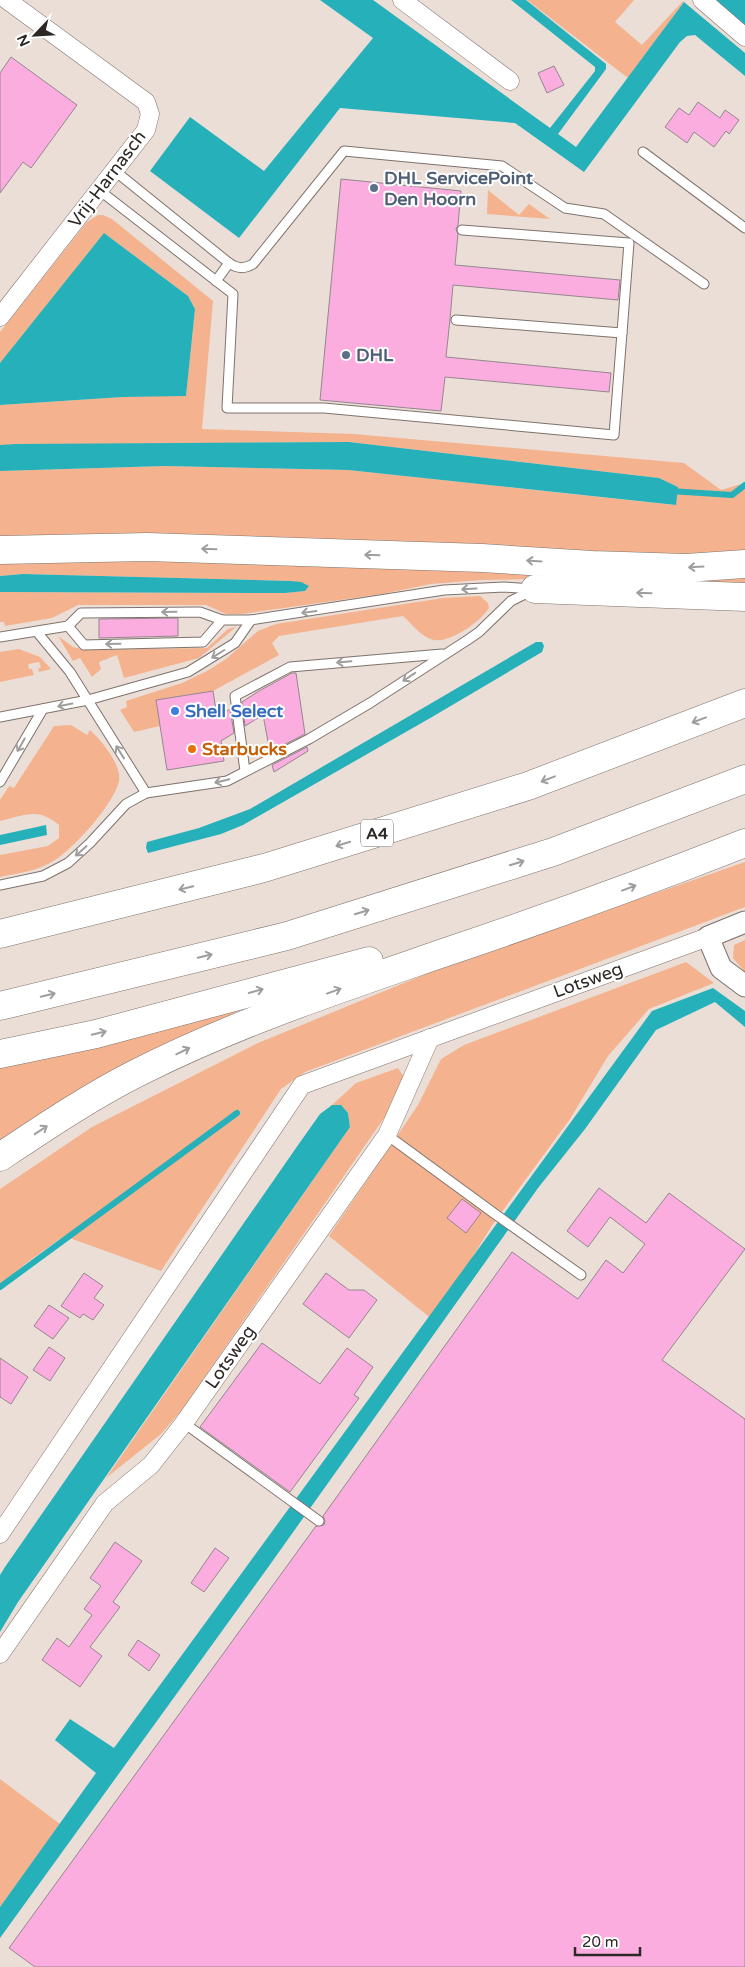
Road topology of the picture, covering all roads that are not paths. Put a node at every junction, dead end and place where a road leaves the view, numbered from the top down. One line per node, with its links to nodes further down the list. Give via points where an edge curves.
1 (7, 0): 7 (street, Vrij-Harnasch, via 146,102 150,114 146,130)
2 (402, 0): 5 (street)
3 (702, 0): 4 (street)
4 (745, 37)
5 (510, 81)
6 (643, 152): 9 (lane)
7 (115, 170): 8 (street, Vrij-Harnasch); 11 (lane)
8 (99, 190): 12 (lane); 14 (street, Vrij-Harnasch)
9 (745, 228)
10 (462, 230): 16 (lane, via 629,243)
11 (229, 263): 12 (lane); 13 (lane, via 240,268 254,264 344,151 502,166 565,208 604,214)
12 (216, 281): 16 (lane, via 234,294 227,408 324,408 614,435)
13 (704, 284)
14 (0, 317)
15 (456, 320): 16 (lane)
16 (622, 332)
17 (0, 550): 18 (highway, one-way to 17, via 686,568 592,566 482,558 148,547)
18 (745, 564)
19 (535, 589): 20 (highway, one-way to 19); 22 (lane, one-way to 22, via 444,590); 26 (lane, via 511,601 479,632)
20 (745, 597)
21 (222, 620): 22 (lane); 23 (lane, one-way to 23, via 200,612 81,613); 23 (lane, one-way to 23, via 203,642 84,645)
22 (251, 620): 27 (lane, one-way to 27, via 235,643 188,672)
23 (68, 626): 24 (lane)
24 (37, 632): 25 (lane); 27 (lane)
25 (0, 638)
26 (445, 653): 31 (lane, one-way to 31, via 310,739); 31 (lane, one-way to 31, via 290,667 235,696)
27 (88, 700): 29 (lane, one-way to 29); 34 (lane, one-way to 27)
28 (745, 703): 39 (highway, A4, one-way to 39, via 528,786 264,868)
29 (43, 709): 30 (lane); 33 (lane, one-way to 33)
30 (0, 717)
31 (244, 771): 34 (lane, one-way to 34, via 227,781)
32 (745, 779): 42 (highway, one-way to 32, via 287,936 553,852)
33 (0, 782)
34 (146, 793): 36 (lane, one-way to 36, via 126,804 68,863 43,876)
35 (745, 843): 37 (highway, one-way to 35)
36 (0, 885)
37 (583, 905): 44 (highway, one-way to 37, via 141,1022); 46 (highway, one-way to 37, via 137,1073 191,1047 348,986)
38 (745, 922): 40 (street, Lotsweg)
39 (0, 934)
40 (708, 936): 41 (street, via 721,968); 43 (street, Lotsweg)
41 (745, 986)
42 (0, 1006)
43 (430, 1038): 45 (street, Lotsweg); 50 (street, Lotsweg, via 302,1085)
44 (0, 1054)
45 (387, 1134): 47 (lane); 48 (street, Lotsweg)
46 (0, 1157)
47 (581, 1275)
48 (184, 1423): 49 (lane); 51 (street, Lotsweg, via 151,1465 105,1503)
49 (318, 1521)
50 (0, 1534)
51 (0, 1654)

